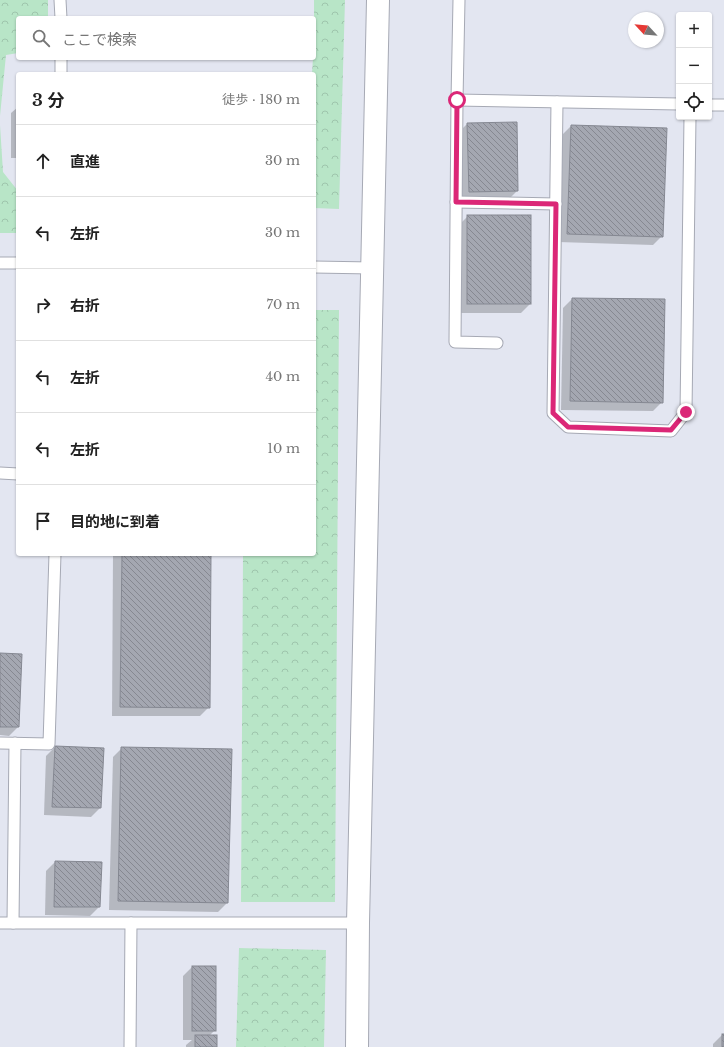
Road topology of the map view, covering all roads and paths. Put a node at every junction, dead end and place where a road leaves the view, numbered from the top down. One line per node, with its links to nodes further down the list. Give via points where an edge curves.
1 (60, 0): 4 (lane)
2 (378, 0): 18 (street)
3 (459, 0): 7 (lane)
4 (61, 16)
5 (61, 60): 6 (lane)
6 (61, 72)
7 (457, 100): 8 (lane); 13 (lane)
8 (558, 102): 9 (lane); 14 (lane)
9 (676, 104)
10 (712, 104): 11 (lane)
11 (724, 105)
12 (690, 120): 14 (lane, via 686,412 671,430 568,427 553,413)
13 (456, 202): 14 (lane); 19 (lane, via 455,342)
14 (556, 204)
15 (0, 262): 16 (lane)
16 (16, 263)
17 (316, 267): 18 (lane)
18 (372, 268): 28 (street)
19 (497, 343)
20 (0, 473): 21 (lane)
21 (16, 474)
22 (55, 556): 24 (lane, via 49,744)
23 (0, 742): 24 (lane)
24 (16, 743): 26 (lane)
25 (0, 923): 26 (lane)
26 (13, 923): 27 (lane)
27 (131, 923): 28 (lane); 29 (lane)
28 (358, 923): 30 (street)
29 (130, 1047)
30 (356, 1047)

